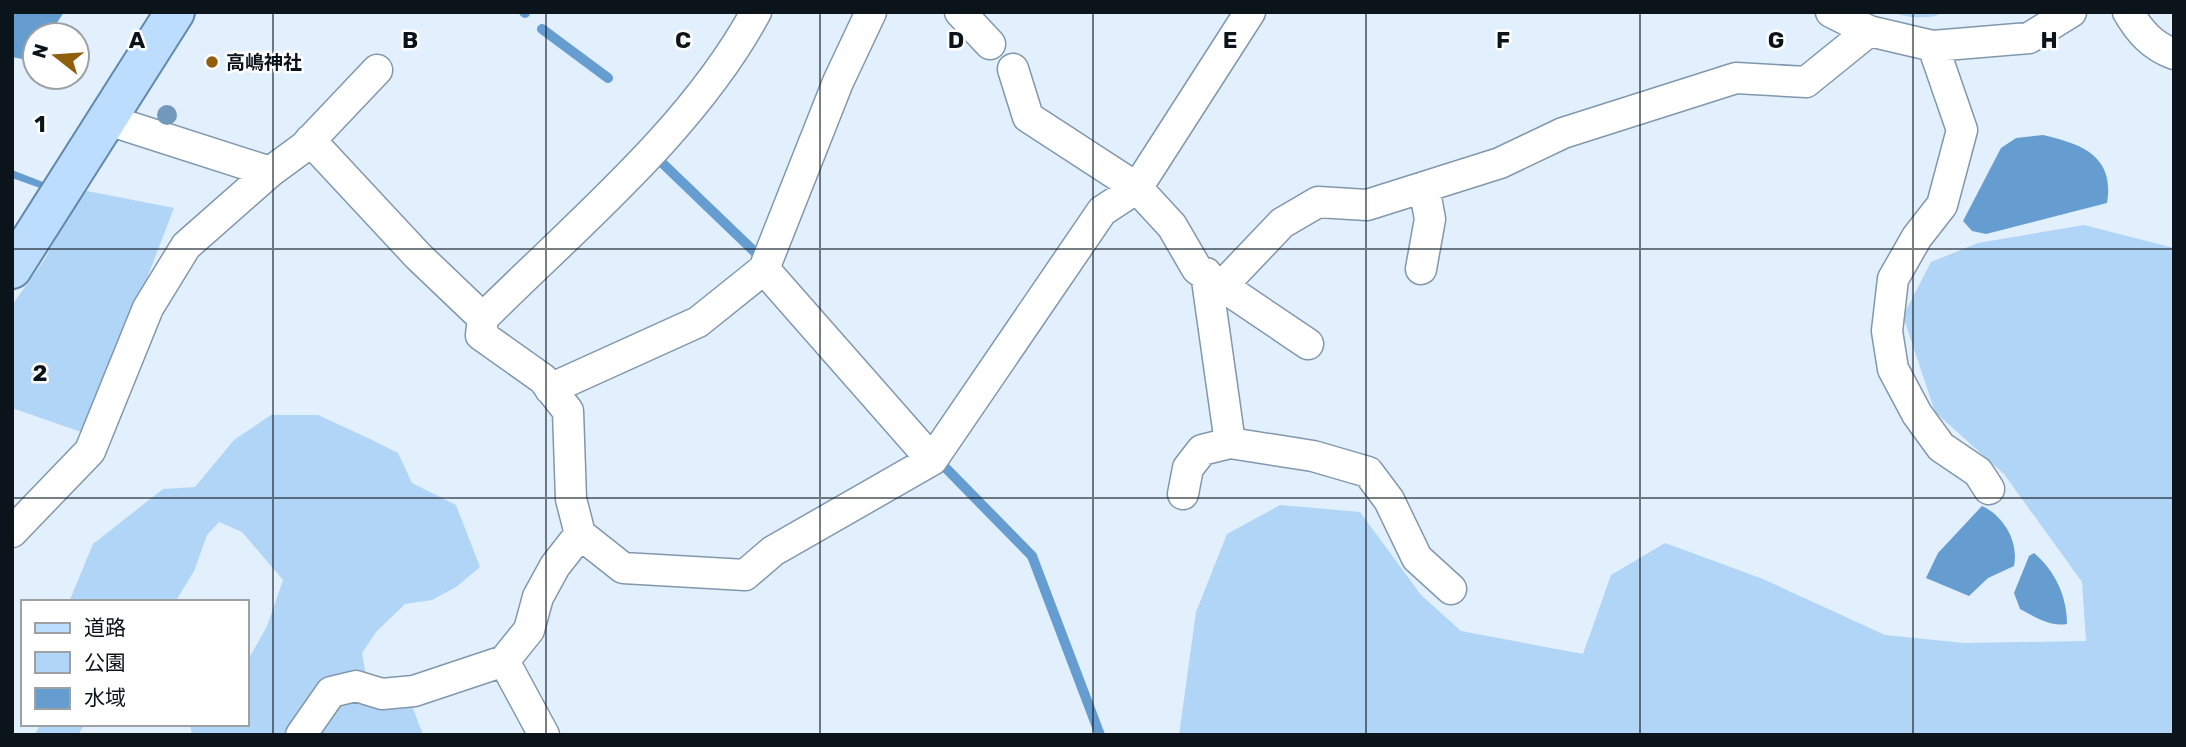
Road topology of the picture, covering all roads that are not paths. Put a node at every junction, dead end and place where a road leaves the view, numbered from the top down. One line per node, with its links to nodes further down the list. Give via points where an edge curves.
1 (175, 12): 15 (main road)
2 (756, 12): 24 (street, via 663,140)
3 (871, 12): 21 (street, via 838,82)
4 (960, 12): 10 (street)
5 (1250, 12): 19 (street)
6 (1831, 12): 9 (street)
7 (2071, 12): 11 (street, via 2029,38)
8 (2128, 12): 12 (street, via 2138,30 2158,48)
9 (1869, 31): 11 (street); 18 (street, via 1806,82 1736,78 1563,133 1500,163)
10 (990, 44)
11 (1933, 46): 29 (street, via 1962,130 1942,205 1893,279 1887,331 1893,369 1917,414 1941,447 1978,472)
12 (2174, 54)
13 (1013, 69): 19 (street, via 1028,117)
14 (377, 70): 16 (street)
15 (108, 120): 17 (street); 20 (main road)
16 (310, 140): 17 (street); 24 (street)
17 (270, 172): 31 (street, via 186,246 148,308 90,451)
18 (1424, 187): 22 (street, via 1430,219); 23 (street, via 1367,205 1318,202 1282,223)
19 (1137, 188): 23 (street, via 1172,226 1197,269); 28 (street, via 1102,211)
20 (12, 269)
21 (764, 269): 26 (street, via 698,322); 28 (street)
22 (1421, 269)
23 (1215, 279): 25 (street); 27 (street)
24 (483, 318): 26 (street, via 481,335 543,379)
25 (1308, 344)
26 (550, 389): 32 (street, via 568,411 571,499)
27 (1230, 443): 30 (street, via 1202,450 1188,468); 33 (street, via 1313,456 1368,472 1390,500 1417,558)
28 (932, 460): 32 (street, via 784,544 745,575 623,568)
29 (1989, 489)
30 (1183, 494)
31 (12, 532)
32 (580, 534): 34 (street, via 538,597 529,630)
33 (1451, 589)
34 (504, 660): 35 (street, via 414,691 383,694 356,686 331,692); 36 (street)
35 (301, 735)
36 (544, 735)

